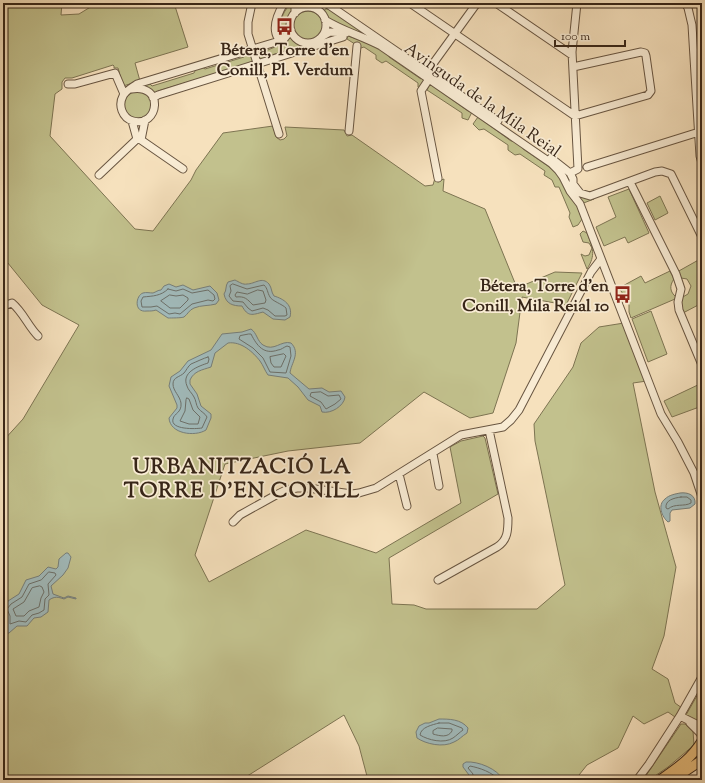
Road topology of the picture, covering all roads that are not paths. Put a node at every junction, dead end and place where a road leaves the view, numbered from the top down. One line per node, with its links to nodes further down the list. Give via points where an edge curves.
1 (252, 3): 20 (street, via 248,34)
2 (284, 3): 18 (street, via 275,21 276,34 278,38)
3 (296, 3): 10 (street); 12 (street)
4 (325, 3): 11 (street); 26 (street)
5 (410, 3): 15 (street)
6 (476, 3): 15 (street)
7 (496, 3): 21 (street)
8 (577, 3): 21 (street)
9 (685, 3): 22 (street, via 692,25)
10 (304, 8): 11 (street); 12 (street)
11 (319, 11): 13 (street)
12 (295, 13): 14 (street, via 291,21)
13 (325, 20): 16 (street, Avinguda de la Mila Reial); 17 (street)
14 (291, 30): 17 (street, via 302,42 314,42); 18 (street)
15 (454, 34): 26 (street); 32 (street)
16 (346, 35): 17 (street, Avinguda de la Mila Reial, via 330,32); 24 (street); 27 (street, Avinguda de la Mila Reial, via 370,40)
17 (323, 36)
18 (284, 39): 20 (street)
19 (357, 46): 35 (street)
20 (253, 49): 24 (street); 29 (street, via 138,84)
21 (572, 55): 25 (street)
22 (694, 59): 23 (street); 36 (street)
23 (702, 61)
24 (258, 64): 31 (street); 37 (street)
25 (573, 67): 32 (street); 32 (street, via 642,52 646,56 651,87 648,95)
26 (427, 72): 42 (street)
27 (429, 79): 44 (street, via 421,91); 47 (street, Avinguda de la Mila Reial, via 558,170 580,204)
28 (68, 84): 30 (street, via 115,73)
29 (131, 89): 30 (street); 31 (street, via 147,90)
30 (124, 94): 34 (street, via 120,102 121,110)
31 (153, 98): 33 (street, via 154,110)
32 (575, 116): 42 (street, via 578,169)
33 (145, 120): 34 (street); 38 (street)
34 (132, 121): 38 (street)
35 (349, 131)
36 (699, 132): 39 (street); 40 (street)
37 (279, 134)
38 (139, 139): 41 (street); 43 (street)
39 (702, 163)
40 (587, 167)
41 (182, 169)
42 (570, 173): 45 (street, via 576,189 590,196)
43 (98, 175)
44 (438, 178)
45 (630, 182): 46 (street, via 662,171 671,174); 52 (street, via 676,274 681,289 679,310)
46 (702, 237)
47 (601, 259): 53 (street, via 591,272 519,410 503,427); 57 (street, Avinguda de la Mila Reial, via 661,414 694,473)
48 (3, 306): 49 (street, via 12,303)
49 (38, 336)
50 (3, 344): 51 (street)
51 (3, 354)
52 (702, 365)
53 (488, 430): 54 (street, via 461,435); 60 (street, via 508,518 506,536 503,543 497,547)
54 (433, 454): 55 (street); 56 (street)
55 (399, 474): 58 (street); 59 (street, via 376,488 352,494 308,488 286,490 240,515)
56 (439, 486)
57 (702, 497)
58 (407, 506)
59 (233, 522)
60 (438, 580)
61 (702, 677): 62 (street)
62 (680, 716): 63 (street); 68 (street)
63 (687, 720): 64 (street); 65 (street)
64 (702, 727)
65 (702, 737)
66 (702, 741): 69 (main road, via 686,762)
67 (702, 760): 70 (main road)
68 (637, 780)
69 (660, 780)
70 (672, 780)

